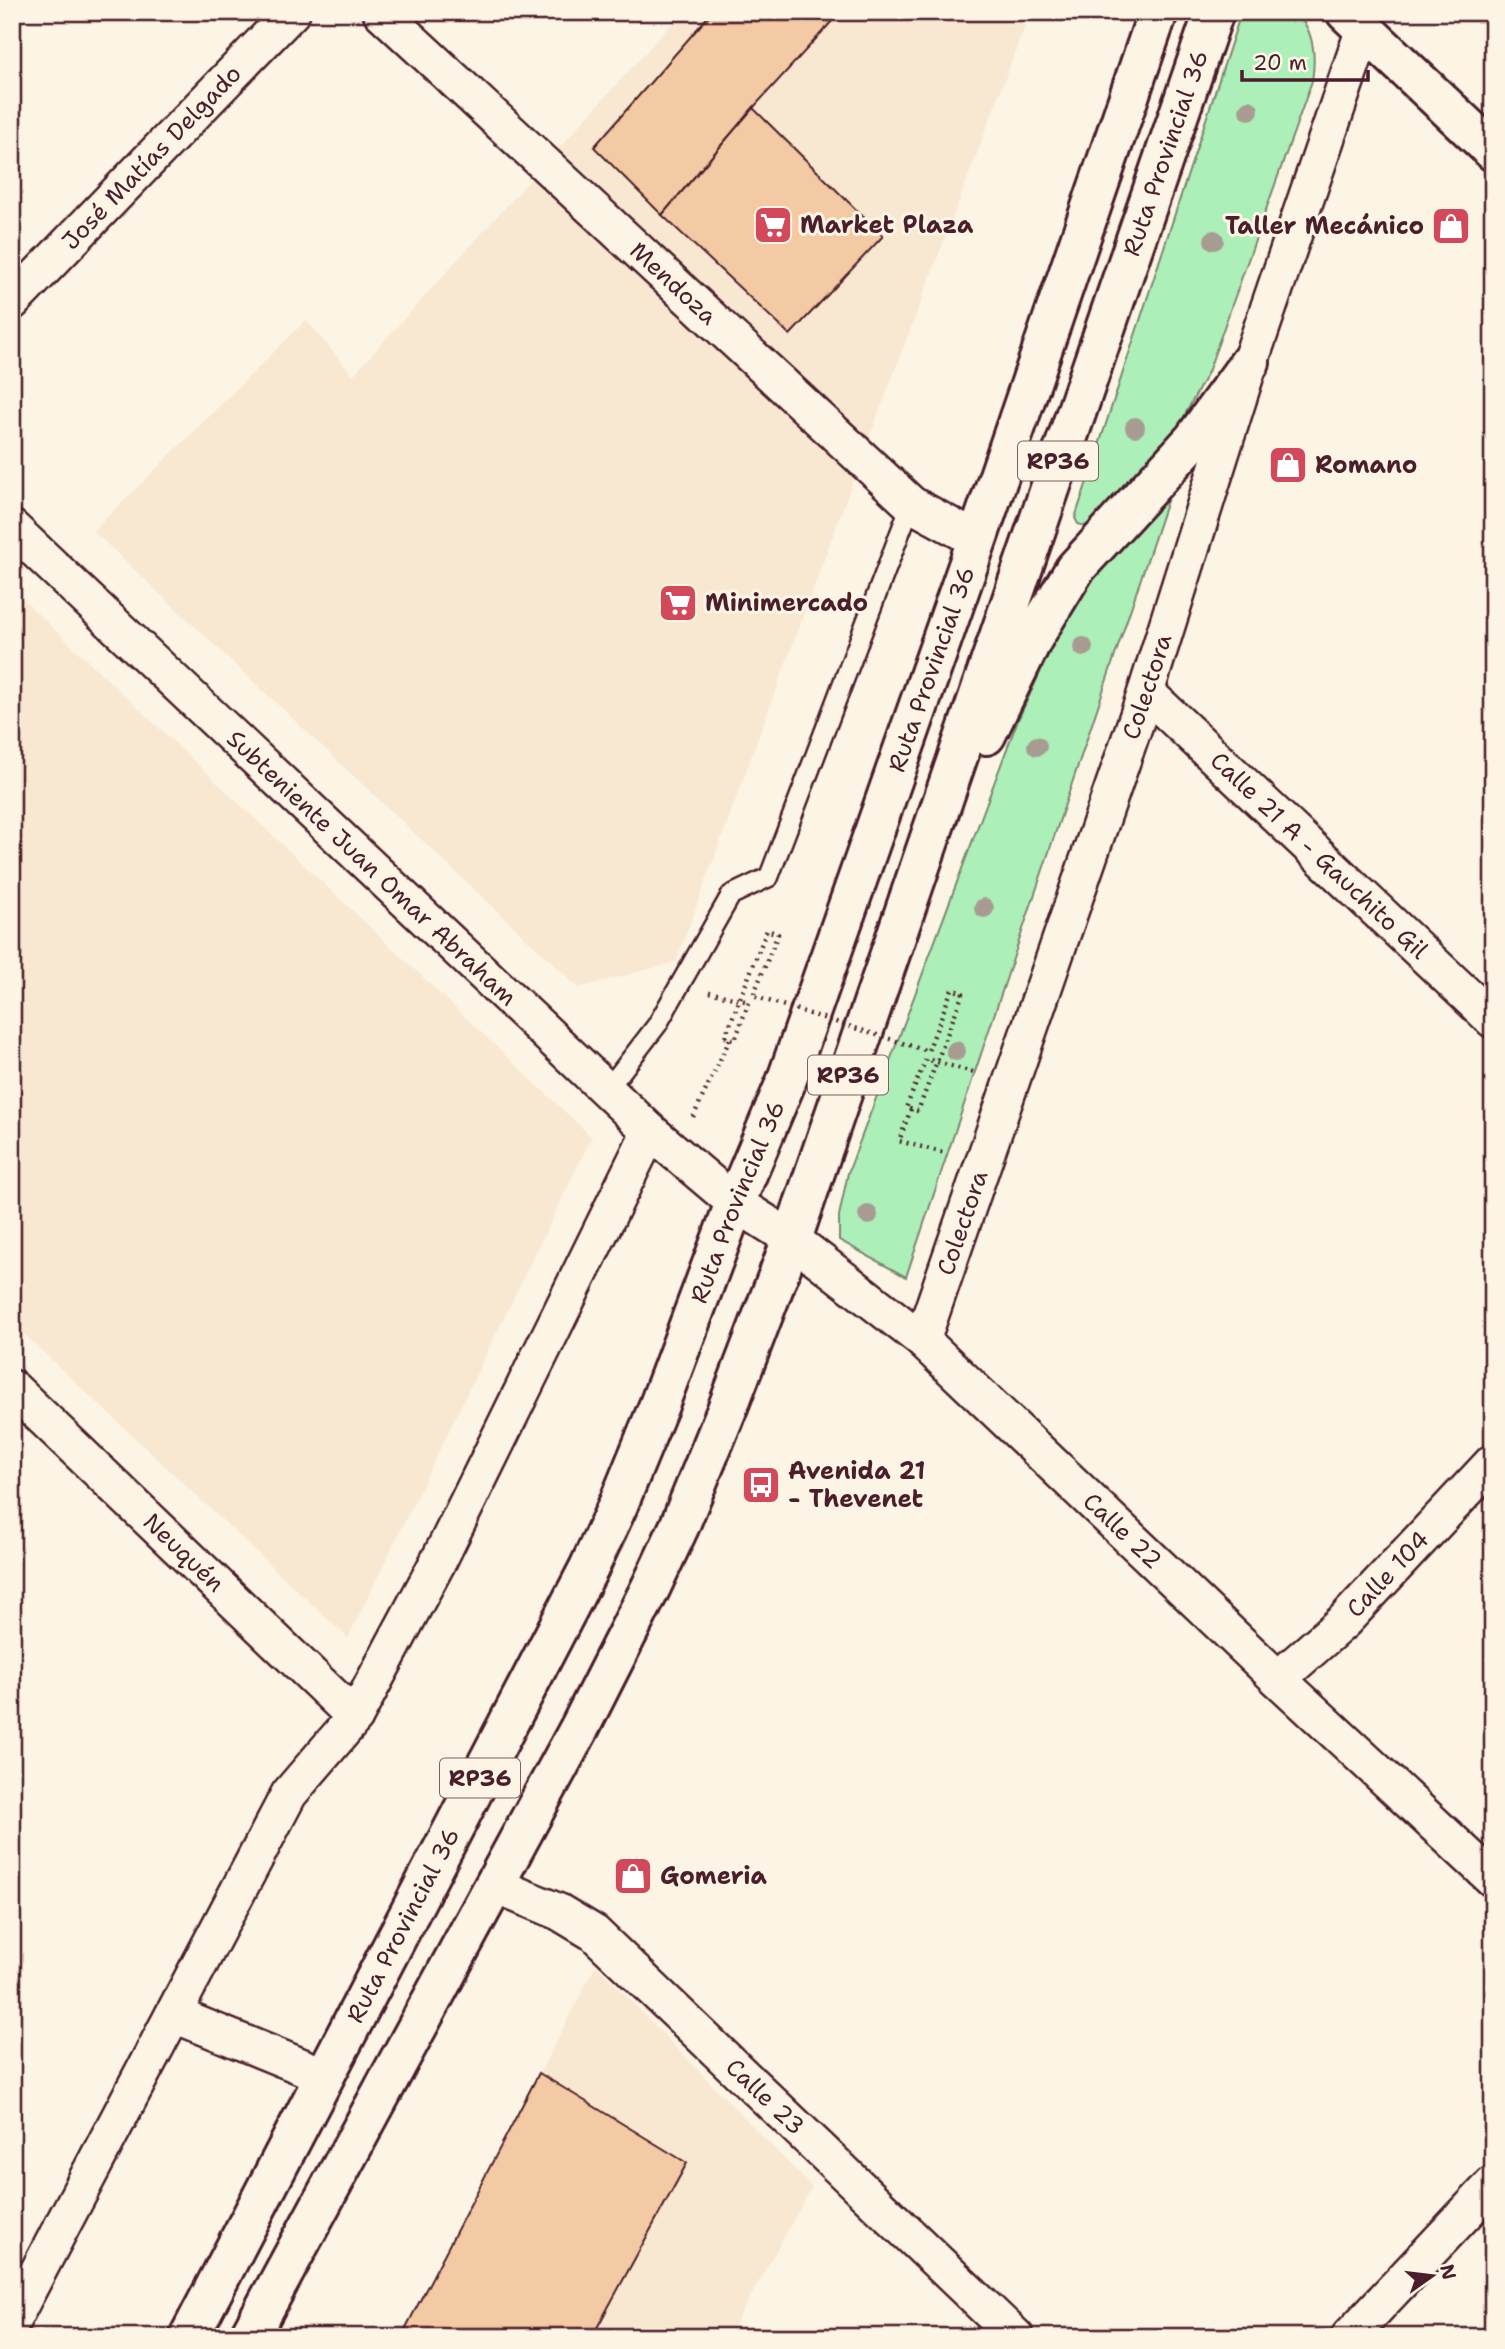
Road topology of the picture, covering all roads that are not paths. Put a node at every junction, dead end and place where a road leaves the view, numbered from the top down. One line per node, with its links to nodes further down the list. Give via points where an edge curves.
1 (292, 12): 7 (street, José Matías Delgado)
2 (381, 12): 9 (street, Mendoza)
3 (1158, 12): 11 (main road, Ruta Provincial 36 / RP36)
4 (1214, 12): 13 (main road, Ruta Provincial 36 / RP36)
5 (1355, 21): 6 (main road); 8 (street, Colectora)
6 (1493, 151)
7 (12, 302)
8 (1250, 362): 12 (street, Colectora); 13 (main road, via 1194,439 1095,546 1056,597 952,803)
9 (911, 505): 11 (street, Mendoza); 15 (lane, via 769,877 731,895 657,1025)
10 (12, 528): 15 (street, Subteniente Juan Omar Abraham)
11 (977, 540): 17 (main road, Ruta Provincial 36 / RP36, via 786,1082)
12 (1146, 692): 14 (street, Calle 21 A - Gauchito Gil); 19 (street, Colectora)
13 (905, 911): 18 (main road, Ruta Provincial 36 / RP36)
14 (1493, 1020)
15 (607, 1090): 16 (street, Subteniente Juan Omar Abraham)
16 (663, 1142): 17 (street, Subteniente Juan Omar Abraham); 23 (street)
17 (735, 1203): 18 (street, Calle 22); 27 (main road, Ruta Provincial 36 / RP36, via 659,1405 589,1568)
18 (792, 1239): 19 (street, Calle 22); 25 (main road, Ruta Provincial 36 / RP36, via 679,1527 580,1727)
19 (922, 1340): 22 (street, Calle 22)
20 (12, 1388): 23 (street, Neuquén)
21 (1493, 1462): 22 (street, Calle 104, via 1344,1621)
22 (1278, 1679): 24 (street, Calle 22)
23 (355, 1717): 26 (street, via 289,1794)
24 (1493, 1879)
25 (494, 1885): 32 (main road, Ruta Provincial 36 / RP36); 33 (street, Calle 23, via 559,1912 594,1933)
26 (175, 2015): 27 (street); 29 (street)
27 (325, 2076): 31 (main road, Ruta Provincial 36 / RP36)
28 (1493, 2183): 34 (street)
29 (12, 2323): 30 (street)
30 (25, 2337)
31 (189, 2337)
32 (250, 2337)
33 (1016, 2337)
34 (1349, 2337)

